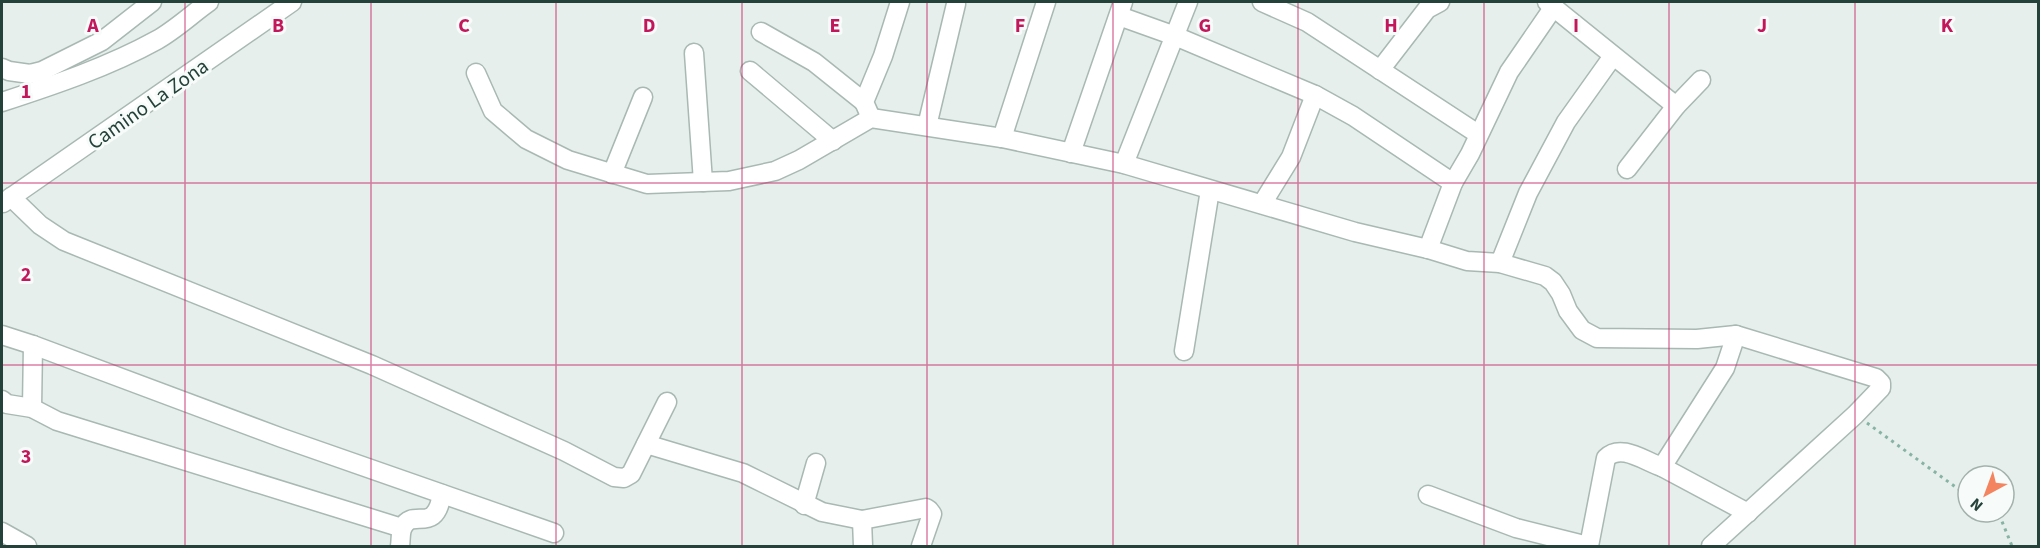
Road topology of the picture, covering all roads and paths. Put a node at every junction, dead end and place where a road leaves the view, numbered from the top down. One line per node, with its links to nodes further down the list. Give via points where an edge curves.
1 (152, 2): 16 (street, via 102,41 42,71 30,74)
2 (209, 2): 23 (street, via 158,40)
3 (292, 2): 37 (street, Camino La Zona)
4 (900, 2): 25 (street)
5 (1046, 2): 28 (street)
6 (1188, 2): 13 (street)
7 (1262, 2): 17 (street, via 1307,22)
8 (1440, 2): 17 (street, via 1427,9)
9 (956, 4): 26 (street)
10 (1550, 5): 15 (street); 27 (street, via 1509,72)
11 (1121, 9): 13 (street); 30 (street)
12 (761, 32): 25 (street, via 814,62)
13 (1175, 36): 21 (street); 31 (street)
14 (694, 53): 34 (street)
15 (1613, 56): 24 (street); 40 (street, via 1561,132 1528,193)
16 (2, 68)
17 (1380, 70): 27 (street)
18 (750, 71): 29 (street)
19 (476, 73): 33 (street, via 493,111 526,139 568,160)
20 (1701, 80): 24 (street)
21 (1315, 95): 35 (street); 38 (street, via 1291,157)
22 (644, 97): 33 (street)
23 (2, 102)
24 (1676, 106): 32 (street)
25 (867, 110): 26 (street); 29 (street)
26 (927, 126): 28 (street)
27 (1478, 134): 35 (street)
28 (1002, 138): 30 (street)
29 (833, 141): 34 (street, via 775,171)
30 (1071, 153): 31 (street)
31 (1124, 164): 36 (street)
32 (1627, 169)
33 (612, 174): 34 (street, via 646,184)
34 (703, 182)
35 (1453, 183): 39 (street)
36 (1210, 190): 38 (street); 44 (street)
37 (6, 201): 49 (street, via 64,241 372,365 614,477 631,474)
38 (1262, 204): 39 (street)
39 (1428, 249): 40 (street, via 1467,261)
40 (1500, 263): 42 (street, via 1553,282 1582,330 1598,338 1697,339)
41 (2, 335): 43 (street)
42 (1736, 335): 48 (street, via 1876,378 1881,387); 51 (street, via 1725,368)
43 (33, 345): 47 (street); 53 (street)
44 (1184, 351)
45 (2, 400): 47 (street)
46 (667, 402): 49 (street)
47 (32, 408): 59 (street, via 57,421)
48 (1855, 415): 52 (path); 56 (street)
49 (646, 444): 55 (street, via 743,473)
50 (816, 463): 55 (street)
51 (1662, 467): 56 (street); 66 (street, via 1622,450 1606,458)
52 (1956, 487)
53 (442, 494): 59 (street, via 436,514 408,521); 61 (street)
54 (1428, 495): 66 (street, via 1516,528)
55 (804, 505): 57 (street)
56 (1748, 513): 67 (street)
57 (862, 520): 64 (street); 65 (street, via 926,508 932,514)
58 (2003, 524): 68 (path)
59 (402, 528): 63 (street)
60 (2, 532): 62 (street)
61 (554, 533)
62 (27, 546)
63 (400, 546)
64 (863, 546)
65 (921, 546)
66 (1588, 546)
67 (1711, 546)
68 (2012, 546)

